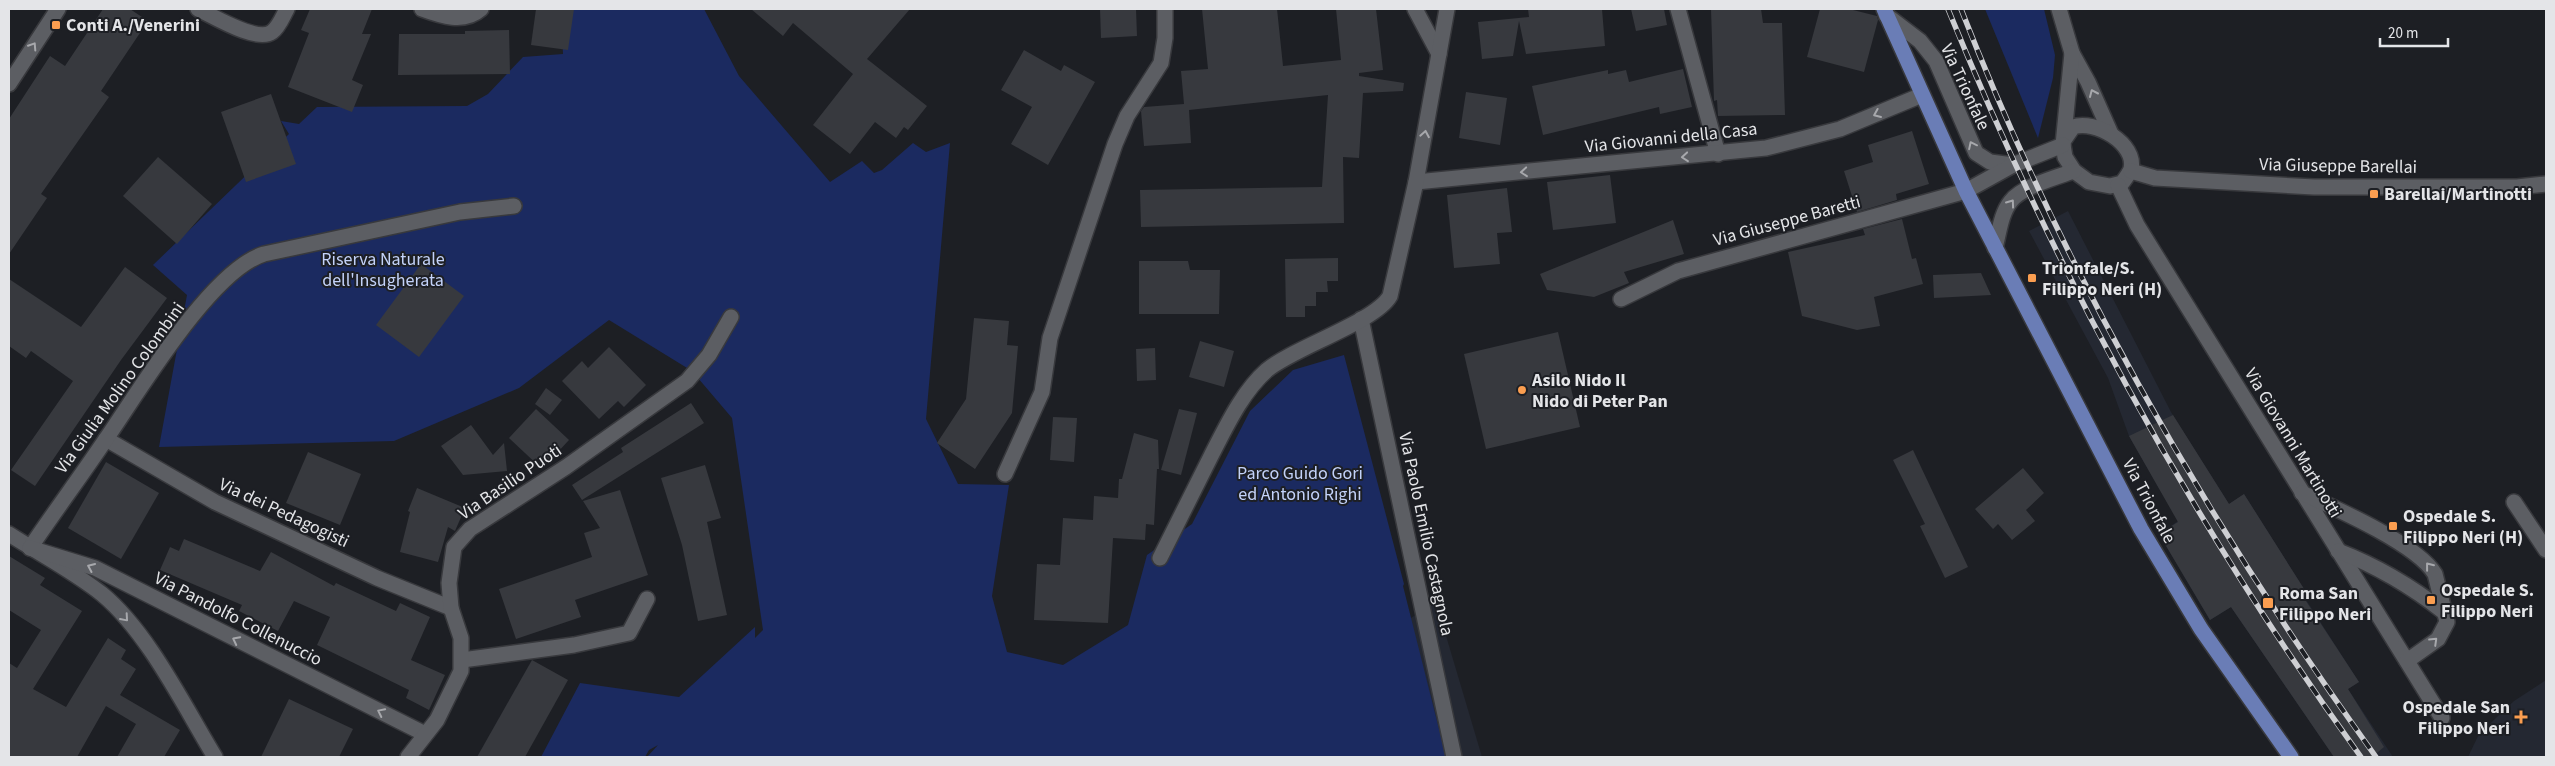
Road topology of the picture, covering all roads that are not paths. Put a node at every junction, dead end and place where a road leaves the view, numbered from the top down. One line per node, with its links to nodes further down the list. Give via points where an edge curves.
1 (58, 9): 14 (street, one-way to 1)
2 (198, 9): 3 (street, via 244,31 264,34 274,29)
3 (287, 9)
4 (422, 9): 5 (street, via 459,18)
5 (482, 9)
6 (1165, 9): 32 (street, via 1161,64 1126,116 1050,338 1042,392)
7 (1415, 9): 13 (street)
8 (1447, 9): 13 (street)
9 (1678, 9): 18 (street)
10 (2059, 9): 12 (street)
11 (1885, 12): 15 (main road, Via Trionfale); 19 (street, Via Trionfale, one-way to 11, via 1990,162 1976,153 1936,62 1920,41)
12 (2072, 53): 16 (street, one-way to 12); 17 (street)
13 (1438, 54): 22 (street, one-way to 13)
14 (9, 84)
15 (1922, 95): 18 (street, Via Giovanni della Casa, one-way to 18, via 1805,140); 25 (main road, Via Trionfale)
16 (2111, 134): 17 (street, via 2082,124 2069,130); 20 (street, via 2129,156)
17 (2063, 142): 19 (street); 21 (street, via 2065,157)
18 (1718, 154): 22 (street, Via Giovanni della Casa, one-way to 22)
19 (2013, 165): 25 (street)
20 (2130, 171): 23 (street, Via Giuseppe Barellai, via 2155,178 2314,187 2517,187); 24 (street)
21 (2074, 172): 24 (street, via 2095,184); 27 (street, one-way to 21, via 2011,201 2023,192)
22 (1416, 182): 30 (street, via 1393,288 1387,302)
23 (2546, 184)
24 (2118, 185): 33 (street, Via Giovanni Martinotti, via 2137,225)
25 (1966, 191): 27 (main road, Via Trionfale); 28 (street, Via Giuseppe Baretti, via 1678,271)
26 (514, 206): 31 (street, Via Giulia Molino Colombini, via 460,212 264,254 246,262 221,283 167,349)
27 (1995, 248): 50 (main road, Via Trionfale, via 2169,578)
28 (1621, 299)
29 (731, 317): 41 (street, Via Basilio Puoti, via 705,361 687,381 628,425 459,539 450,566 448,593)
30 (1361, 319): 39 (street, via 1280,360 1256,382 1231,418); 49 (street, Via Paolo Emilio Castagnola)
31 (106, 439): 36 (street, Via Giulia Molino Colombini); 41 (street, Via dei Pedagogisti, via 215,502 377,578)
32 (1005, 474)
33 (2302, 493): 38 (street, Via Giovanni Martinotti); 42 (street, one-way to 33, via 2435,574 2426,560)
34 (2514, 502): 37 (street)
35 (9, 534): 36 (street)
36 (30, 548): 46 (street, Via Pandolfo Collenuccio, one-way to 36, via 95,568); 47 (street, one-way to 47, via 67,569 123,615 164,673)
37 (2546, 550)
38 (2338, 551): 42 (street, via 2384,571); 44 (street, Via Giovanni Martinotti)
39 (1160, 558)
40 (647, 598): 43 (street, via 629,633 574,645)
41 (451, 608): 43 (street, Via Basilio Puoti, via 462,638)
42 (2444, 612): 44 (street, one-way to 42, via 2438,639 2447,622)
43 (462, 660): 46 (street, Via Basilio Puoti, via 455,684 437,720)
44 (2407, 661): 45 (street, Via Giovanni Martinotti)
45 (2442, 718)
46 (425, 734): 48 (street, Via Basilio Puoti)
47 (215, 757)
48 (408, 757)
49 (1454, 757)
50 (2291, 757)

